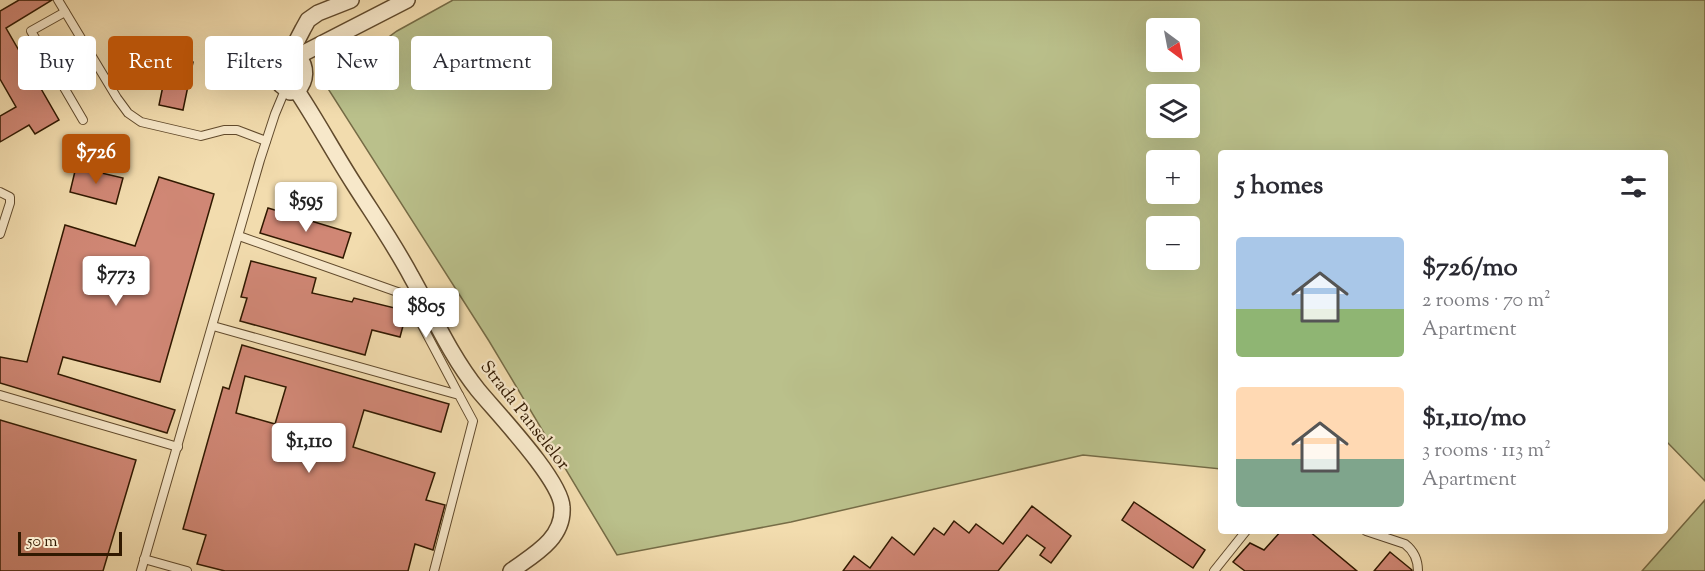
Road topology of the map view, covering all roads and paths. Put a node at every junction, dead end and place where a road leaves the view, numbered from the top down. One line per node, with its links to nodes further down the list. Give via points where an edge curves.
1 (58, 0): 4 (lane)
2 (351, 0): 5 (street, Strada Panselelor, via 309,20)
3 (407, 0): 6 (street)
4 (65, 12): 10 (lane, via 30,31); 11 (lane, via 117,98 141,122 201,136 237,130)
5 (302, 36)
6 (303, 51)
7 (303, 64): 8 (street)
8 (303, 81)
9 (291, 90): 11 (lane); 25 (street, Strada Panselelor, via 411,276 454,357 555,488 563,506 560,524 549,543)
10 (83, 120)
11 (266, 141): 14 (lane)
12 (0, 192): 13 (lane, via 10,198 10,203)
13 (0, 234)
14 (239, 236): 15 (lane); 17 (lane, via 406,295)
15 (213, 326): 17 (lane); 18 (lane)
16 (0, 395): 18 (lane)
17 (459, 395): 24 (lane, via 473,421)
18 (178, 447): 21 (lane)
19 (1244, 534): 26 (lane)
20 (1375, 534): 27 (lane, via 1409,548 1416,557)
21 (144, 559): 22 (lane); 23 (lane)
22 (141, 571)
23 (188, 571)
24 (434, 571)
25 (511, 571)
26 (1214, 571)
27 (1418, 571)

